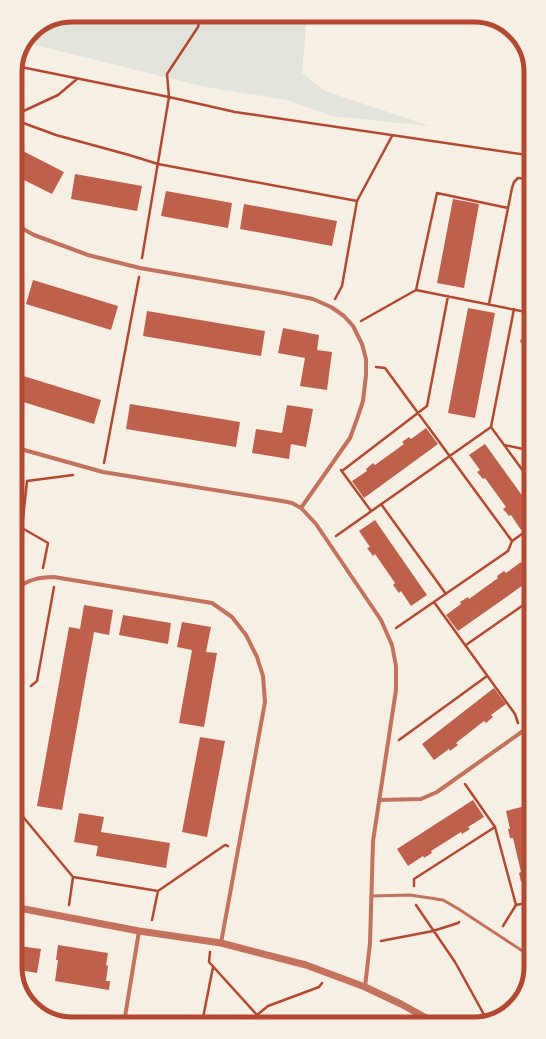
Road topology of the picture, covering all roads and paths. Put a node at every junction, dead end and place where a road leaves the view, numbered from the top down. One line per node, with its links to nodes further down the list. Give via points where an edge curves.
1 (200, 22): 4 (path, via 167,74)
2 (22, 67): 3 (path)
3 (78, 79): 4 (path); 5 (path, via 58,96)
4 (169, 98): 7 (path, via 235,112); 9 (path)
5 (22, 112)
6 (22, 123): 9 (path)
7 (392, 136): 8 (path); 11 (path)
8 (524, 155)
9 (158, 164): 11 (path); 14 (path)
10 (524, 179): 12 (path, via 518,178 514,182)
11 (357, 201): 18 (path, via 342,286)
12 (508, 208): 15 (path, via 437,193); 17 (path)
13 (22, 228): 14 (street, via 88,255)
14 (140, 268): 18 (street, via 284,292 313,299); 32 (path)
15 (416, 290): 16 (path); 21 (path)
16 (448, 296): 17 (path); 23 (path, via 427,406)
17 (489, 304): 19 (path)
18 (331, 307): 21 (street)
19 (514, 309): 20 (path); 24 (path)
20 (524, 312)
21 (353, 326): 22 (street, via 362,344)
22 (366, 366): 23 (path, via 385,368); 29 (street, via 363,401 357,420 350,438)
23 (418, 413): 28 (path); 30 (path)
24 (491, 427): 25 (path); 28 (path)
25 (504, 445): 27 (path); 31 (path)
26 (22, 449): 32 (street)
27 (524, 449)
28 (450, 456): 34 (path); 39 (path)
29 (334, 460): 30 (path); 35 (street)
30 (342, 471): 36 (path)
31 (524, 471)
32 (103, 472): 35 (street, via 282,501)
33 (80, 474): 40 (path, via 27,481 22,528 48,543)
34 (381, 504): 36 (path); 43 (path)
35 (301, 508): 38 (street)
36 (371, 511): 38 (path)
37 (524, 533): 39 (path)
38 (328, 541): 46 (street, via 381,620)
39 (512, 541): 43 (path, via 508,551)
40 (41, 577): 41 (street); 42 (street)
41 (56, 577): 49 (path, via 37,681); 59 (street, via 212,603 232,617 246,635 263,676 265,702)
42 (22, 586)
43 (446, 594): 44 (path)
44 (434, 602): 46 (path); 47 (path)
45 (524, 605): 47 (path)
46 (387, 634): 54 (street, via 396,666 396,690)
47 (466, 646): 48 (path)
48 (487, 676): 52 (path, via 515,714); 54 (path)
49 (22, 692): 50 (street)
50 (22, 705)
51 (524, 730): 52 (street)
52 (520, 732): 53 (path); 55 (street)
53 (524, 747)
54 (387, 748): 56 (street)
55 (459, 776): 56 (street, via 437,792 421,799); 58 (path)
56 (379, 800): 62 (street, via 373,841)
57 (22, 816): 60 (path)
58 (495, 826): 63 (path, via 414,879); 65 (path)
59 (238, 848): 61 (path, via 225,845); 74 (street)
60 (73, 877): 61 (path); 68 (path)
61 (158, 891): 71 (path)
62 (372, 896): 63 (lane); 75 (street)
63 (414, 896): 67 (lane, via 443,900); 70 (path, via 416,906)
64 (524, 904): 65 (path)
65 (516, 906): 72 (path)
66 (22, 909): 68 (street)
67 (465, 914): 70 (path, via 458,923); 72 (lane)
68 (67, 917): 69 (street)
69 (139, 931): 71 (street); 82 (street)
70 (433, 931): 75 (path); 81 (path)
71 (149, 933): 73 (street)
72 (498, 935): 76 (lane)
73 (210, 942): 74 (street); 77 (path, via 209,962)
74 (221, 943): 78 (street)
75 (370, 943): 79 (street)
76 (524, 952)
77 (213, 967): 80 (path); 83 (path)
78 (328, 973): 79 (street); 80 (path, via 319,987 268,1006)
79 (365, 987): 84 (street)
80 (257, 1015)
81 (485, 1016)
82 (125, 1017)
83 (203, 1017)
84 (425, 1017)

